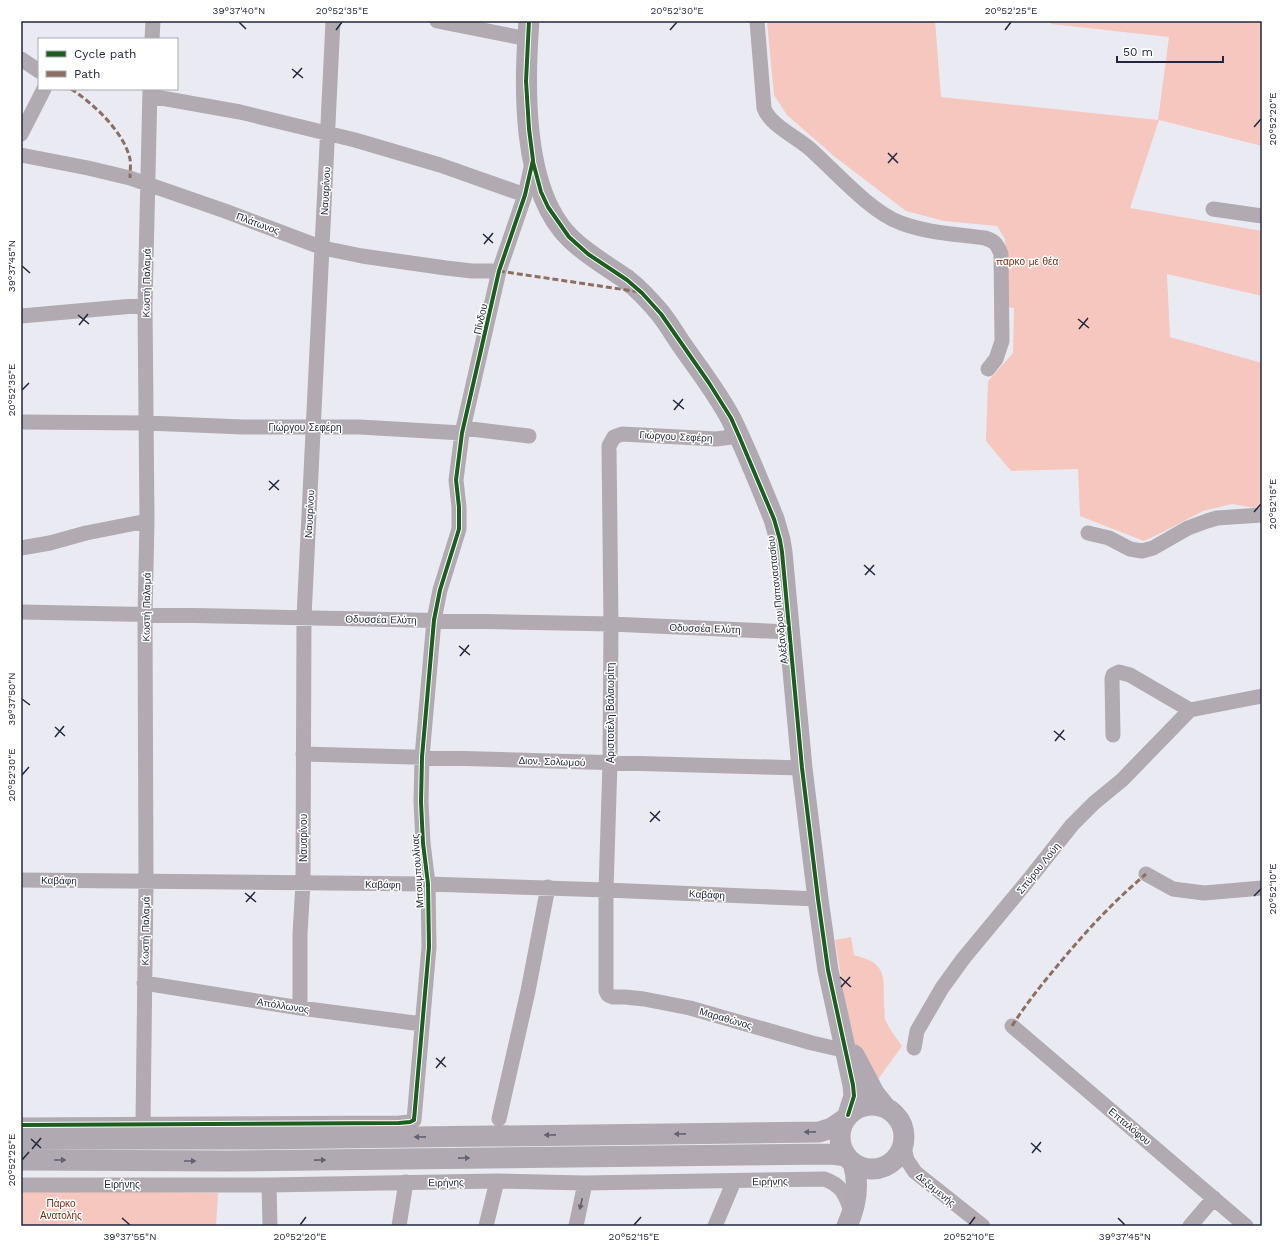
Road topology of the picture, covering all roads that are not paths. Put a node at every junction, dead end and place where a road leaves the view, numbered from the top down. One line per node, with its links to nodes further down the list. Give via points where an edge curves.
1 (153, 21): 6 (street)
2 (333, 21): 11 (street, Ναυαρίνου)
3 (436, 21): 5 (street)
4 (757, 21): 23 (street, via 764,108 770,118 808,147 870,204 899,223 924,230 985,238 998,244 1001,254 1003,333 998,354)
5 (528, 30): 14 (street, Πίνδου, via 527,95)
6 (152, 38)
7 (21, 59): 8 (street)
8 (38, 70)
9 (43, 90): 12 (street)
10 (150, 92): 11 (street); 15 (street, Κωστή Παλαμά)
11 (328, 133): 16 (street, via 440,165); 19 (street, Ναυαρίνου)
12 (21, 134)
13 (21, 155): 15 (street, Πλάτωνος, via 88,168)
14 (533, 160): 16 (street, Πίνδου); 29 (street, Αλέξανδρου Παπαναστασίου, via 541,192 551,212 569,237 642,293 661,314 709,383)
15 (149, 184): 19 (street, Πλάτωνος); 21 (street, Κωστή Παλαμά)
16 (525, 195): 20 (street, Πίνδου)
17 (1213, 208): 18 (street)
18 (1262, 216)
19 (323, 248): 20 (street, Πλάτωνος, via 446,268); 26 (street, Ναυαρίνου)
20 (499, 271): 27 (street, Πίνδου)
21 (145, 305): 22 (street); 25 (street, Κωστή Παλαμά)
22 (21, 316)
23 (988, 369)
24 (21, 422): 25 (street, Γιώργου Σεφέρη)
25 (147, 423): 26 (street, Γιώργου Σεφέρη); 32 (street, Κωστή Παλαμά)
26 (313, 427): 27 (street, Γιώργου Σεφέρη); 37 (street, Ναυαρίνου)
27 (463, 431): 28 (street, Γιώργου Σεφέρη); 38 (street, Πίνδου, via 456,480 458,529)
28 (529, 436)
29 (739, 436): 30 (street, Γιώργου Σεφέρη, via 716,439 622,434); 40 (street, Αλέξανδρου Παπαναστασίου, via 778,531)
30 (614, 437): 39 (street, Αριστοτέλη Βαλαωρίτη, via 609,446)
31 (1262, 515): 33 (street, via 1217,518 1188,528 1153,548 1142,551 1130,549 1104,536)
32 (147, 521): 34 (street); 36 (street, Κωστή Παλαμά)
33 (1088, 533)
34 (21, 548)
35 (21, 612): 36 (street, Οδυσσέα Ελύτη)
36 (145, 614): 37 (street, Οδυσσέα Ελύτη); 50 (street, Κωστή Παλαμά)
37 (304, 617): 38 (street, Οδυσσέα Ελύτη); 44 (street, Ναυαρίνου)
38 (434, 620): 39 (street, Οδυσσέα Ελύτη); 45 (street, Μπουμπουλίνας)
39 (611, 624): 40 (street, Οδυσσέα Ελύτη); 46 (street, Αριστοτέλη Βαλαωρίτη)
40 (789, 632): 47 (street, Αλέξανδρου Παπαναστασίου)
41 (1262, 696): 42 (street)
42 (1190, 710): 43 (street, via 1130,675 1115,673 1112,678); 63 (street, Σπύρου Λούη, via 1122,780 1072,825 942,988 917,1031)
43 (1113, 735)
44 (303, 754): 45 (street, Διον. Σολωμού); 51 (street, Ναυαρίνου)
45 (422, 757): 46 (street, Διον. Σολωμού); 52 (street, Μπουμπουλίνας, via 421,802)
46 (610, 762): 47 (street, Διον. Σολωμού); 55 (street, Αριστοτέλη Βαλαωρίτη)
47 (802, 768): 56 (street, Αλέξανδρου Παπαναστασίου)
48 (1146, 874): 54 (street, via 1173,889 1204,893)
49 (21, 880): 50 (street, Καβάφη)
50 (146, 881): 51 (street, Καβάφη); 57 (street, Κωστή Παλαμά)
51 (303, 883): 52 (street, Καβάφη); 59 (street, Ναυαρίνου)
52 (428, 884): 53 (street, Καβάφη); 60 (street, Μπουμπουλίνας, via 429,947)
53 (548, 887): 55 (street, Καβάφη); 66 (street)
54 (1262, 889)
55 (606, 890): 56 (street, Καβάφη); 58 (street, Αριστοτέλη Βαλαωρίτη)
56 (818, 899): 62 (street, Αλέξανδρου Παπαναστασίου, via 828,970)
57 (144, 984): 59 (street, Απόλλωνος); 67 (street, Κωστή Παλαμά)
58 (606, 991): 62 (street, Μαραθώνος, via 613,997 644,999 690,1008 799,1039)
59 (300, 1008): 60 (street, Απόλλωνος)
60 (422, 1024): 67 (street, Μπουμπουλίνας, via 414,1120 410,1122)
61 (1012, 1026): 80 (street, Επταλόφου)
62 (845, 1042): 64 (street, via 874,1093); 65 (street, Αλέξανδρου Παπαναστασίου, via 854,1096)
63 (914, 1048)
64 (886, 1108): 65 (street, via 866,1106 856,1109); 70 (street, via 900,1123)
65 (847, 1117): 69 (street, one-way to 69, via 832,1128 819,1132 260,1139); 71 (street, via 842,1124 840,1135 841,1146)
66 (499, 1119)
67 (143, 1124): 68 (street)
68 (21, 1125)
69 (21, 1139)
70 (903, 1142): 73 (street, via 894,1160); 87 (street, Δεξαμενής, via 907,1160 915,1172)
71 (849, 1159): 72 (street, one-way to 71, via 230,1161 832,1154); 73 (street, via 863,1168); 81 (street, via 858,1182)
72 (21, 1160)
73 (885, 1166): 81 (street)
74 (497, 1181): 76 (street, Ειρήνης); 77 (street, Ειρήνης); 84 (street)
75 (734, 1181): 77 (street, Ειρήνης); 81 (street, Ειρήνης, via 833,1182 847,1198); 86 (street)
76 (406, 1182): 79 (street, Ειρήνης); 83 (street)
77 (585, 1182): 85 (street, one-way to 85)
78 (21, 1184): 79 (street, Ειρήνης)
79 (269, 1185): 82 (street)
80 (1214, 1198): 88 (street); 89 (street, Επταλόφου)
81 (850, 1220)
82 (270, 1226)
83 (399, 1226)
84 (486, 1226)
85 (576, 1226)
86 (715, 1226)
87 (982, 1226)
88 (1190, 1226)
89 (1246, 1226)

